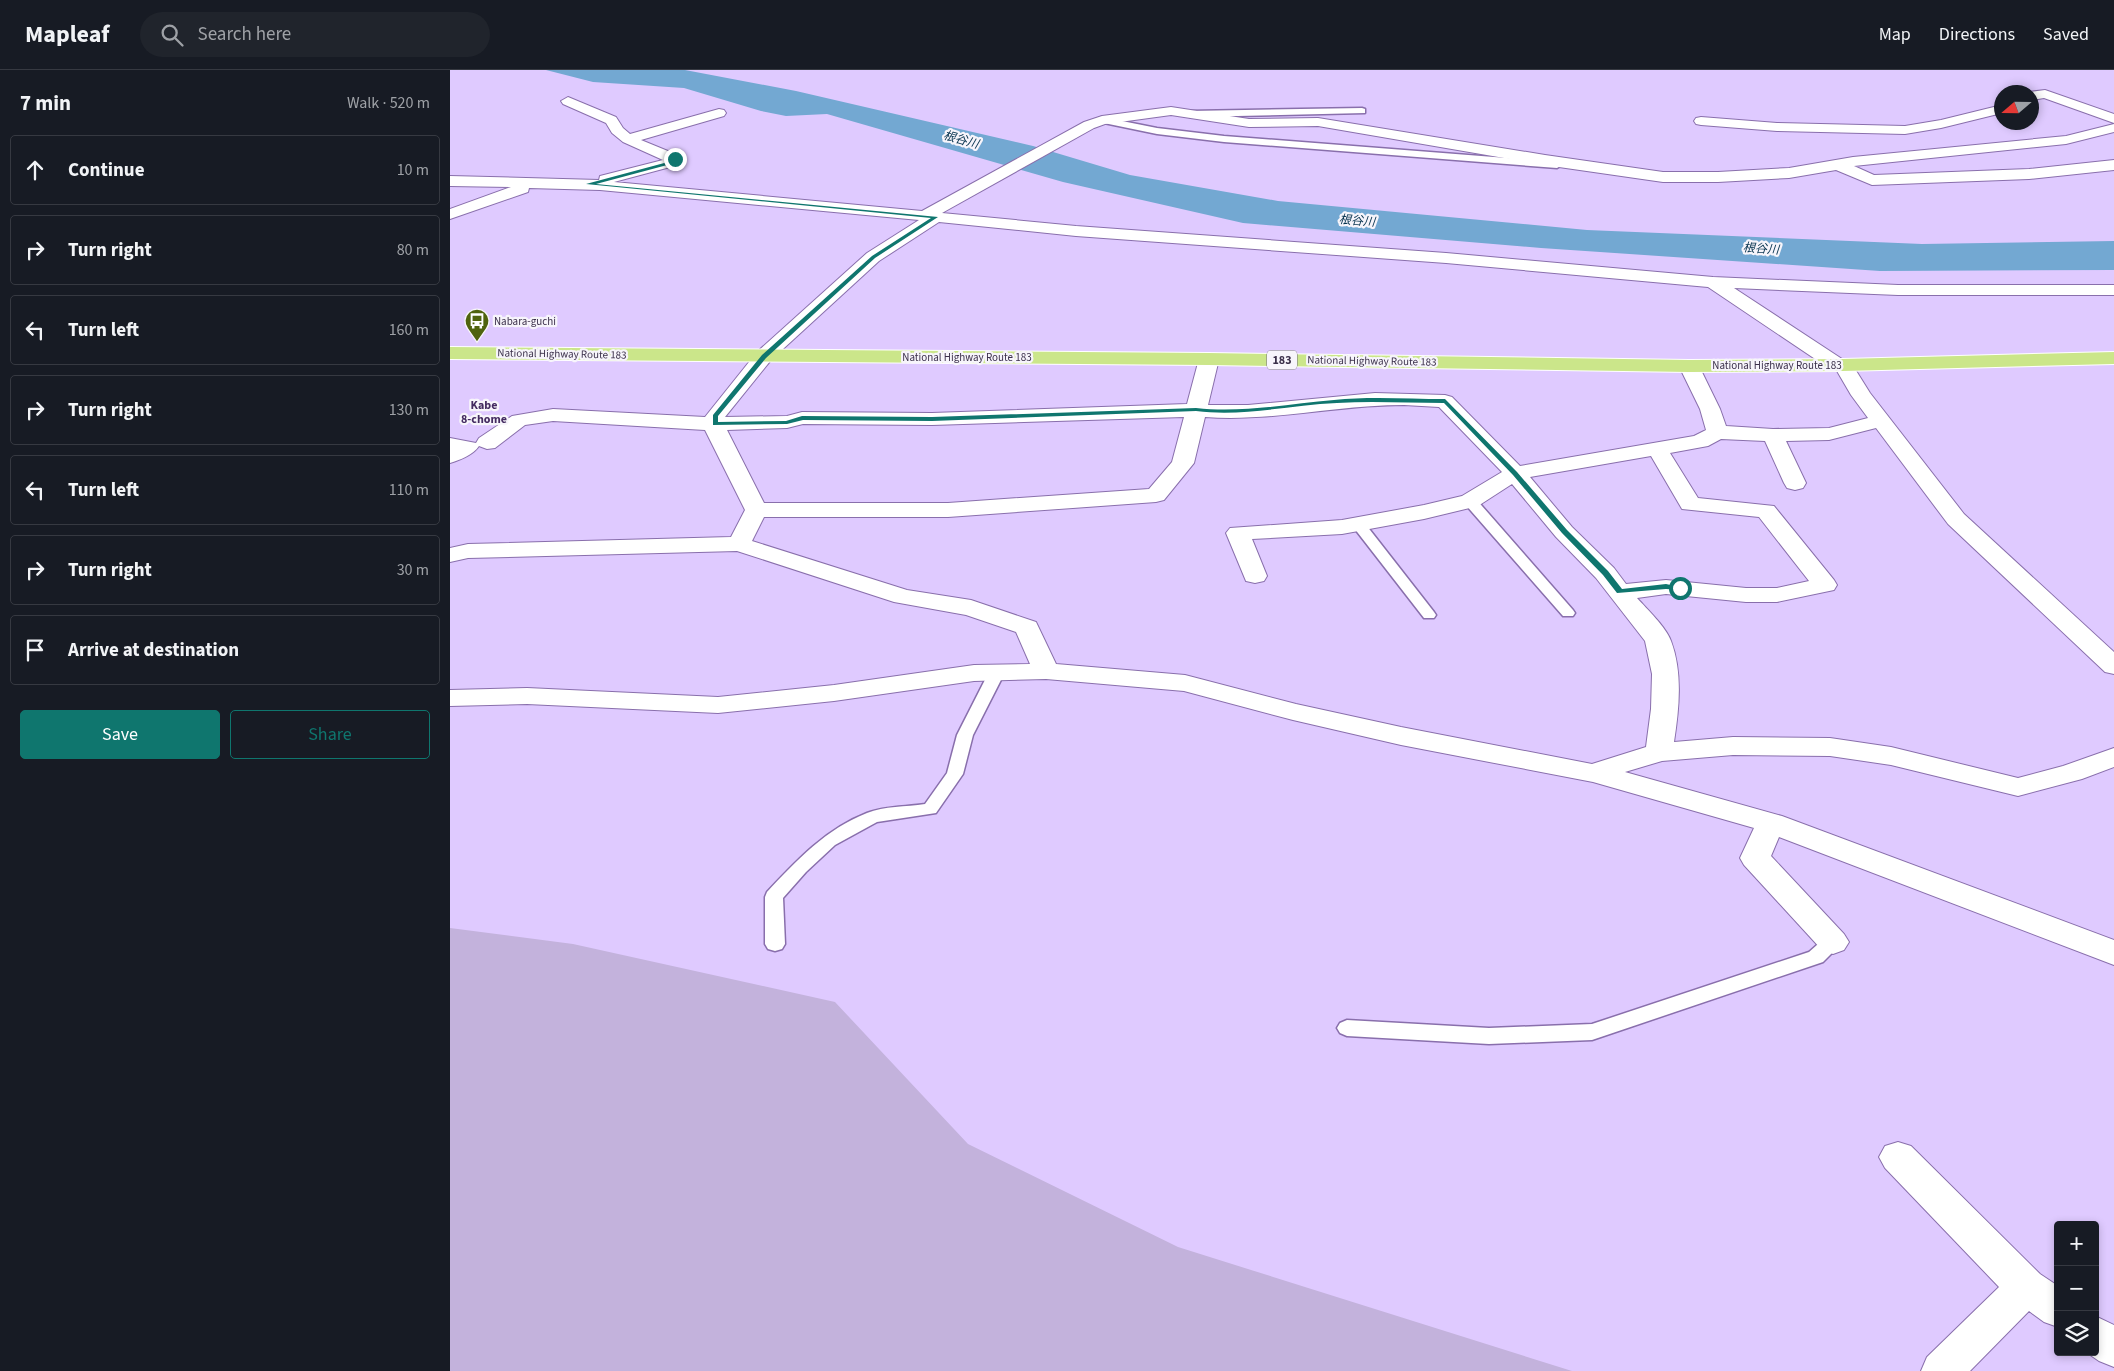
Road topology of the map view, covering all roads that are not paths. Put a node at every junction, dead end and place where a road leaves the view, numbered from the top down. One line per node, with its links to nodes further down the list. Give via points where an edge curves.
1 (2039, 95): 7 (street, via 2045,94)
2 (568, 101): 11 (street, via 611,120 617,130)
3 (1362, 111): 6 (lane)
4 (1994, 111): 12 (street, via 1942,124)
5 (720, 113): 11 (street)
6 (1190, 114): 9 (street, via 1171,111); 15 (street, via 1249,123 1318,122)
7 (2114, 118)
8 (1701, 121): 12 (street)
9 (1096, 122): 15 (lane, via 1224,139); 20 (street, via 969,191)
10 (2114, 128): 13 (street, via 2066,140)
11 (630, 139): 18 (street, via 635,144 675,159)
12 (1835, 139): 13 (street)
13 (1846, 163): 14 (street, via 1872,180 2029,174); 15 (street, via 1789,173 1663,177)
14 (2114, 165)
15 (1593, 166)
16 (450, 181): 17 (street)
17 (541, 183): 18 (street); 19 (street)
18 (588, 184): 20 (street)
19 (450, 214)
20 (930, 217): 21 (street, via 1076,232 1446,258); 24 (street, via 873,257)
21 (1713, 282): 22 (street, via 1898,290); 27 (street)
22 (2114, 290)
23 (450, 353): 24 (highway, National Highway Route 183 / 183)
24 (764, 356): 26 (highway, National Highway Route 183 / 183); 31 (street, via 715,416)
25 (2114, 358): 27 (highway, National Highway Route 183 / 183)
26 (1208, 359): 28 (highway, National Highway Route 183 / 183); 29 (street)
27 (1840, 365): 28 (highway, National Highway Route 183 / 183); 30 (street)
28 (1689, 366): 32 (street)
29 (1196, 410): 31 (street, via 932,419 802,418 787,422); 38 (street, via 1227,412 1365,400 1445,401); 41 (street, via 1183,463 1156,495 948,510)
30 (1880, 421): 33 (street, via 1829,434); 49 (street, via 1956,519)
31 (715, 424): 34 (street, via 553,415 518,420); 41 (street)
32 (1718, 432): 33 (street); 36 (street, via 1700,441)
33 (1773, 435): 39 (street)
34 (487, 443)
35 (450, 444): 37 (street, via 468,446)
36 (1658, 450): 38 (street); 46 (street, via 1690,504 1766,511 1826,585 1777,594 1746,595 1666,587)
37 (450, 456)
38 (1515, 474): 40 (street); 46 (street)
39 (1795, 482)
40 (1470, 501): 42 (street); 47 (lane)
41 (756, 510): 43 (street)
42 (1358, 524): 45 (street, via 1238,532); 48 (lane)
43 (739, 544): 44 (street); 50 (street, via 903,598 971,608 1026,627)
44 (456, 550)
45 (1255, 576)
46 (1620, 592): 53 (street, via 1658,640 1665,674 1665,709)
47 (1568, 613)
48 (1429, 616)
49 (2114, 666)
50 (1046, 671): 51 (street); 55 (street, via 1185,683 1383,732)
51 (997, 672): 52 (street, via 718,705 527,696); 58 (lane, via 965,734 955,774 930,809 873,817 830,841 774,897)
52 (450, 698)
53 (1659, 752): 54 (street, via 1733,746 1830,747 1891,756 2018,787 2072,773); 55 (street)
54 (2114, 757)
55 (1594, 773): 56 (street)
56 (1771, 823): 57 (street, via 1755,858); 59 (street)
57 (1833, 942): 60 (lane, via 1816,957 1592,1032 1489,1036)
58 (775, 944)
59 (2114, 953)
60 (1347, 1028)
61 (1898, 1157): 62 (street)
62 (2042, 1298): 65 (street)
63 (2099, 1338): 64 (street)
64 (2114, 1348)
65 (1942, 1371)

